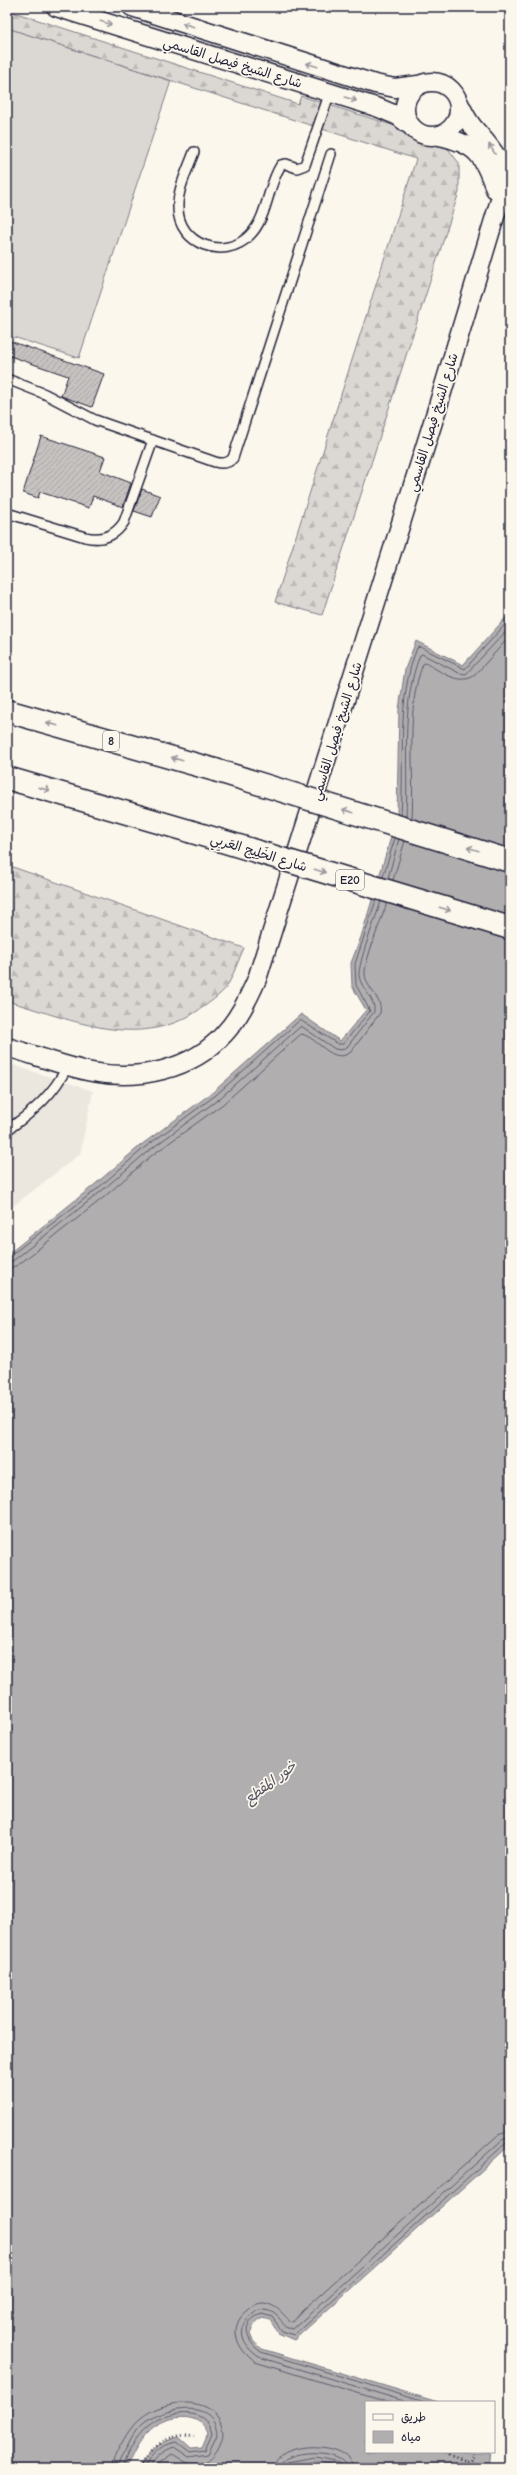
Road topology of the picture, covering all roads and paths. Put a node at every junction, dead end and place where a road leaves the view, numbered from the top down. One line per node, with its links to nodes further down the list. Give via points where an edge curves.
1 (56, 7): 4 (street, شارع الشيخ فيصل القاسمي, one-way to 4)
2 (132, 7): 3 (street, شارع الشيخ فيصل القاسمي, one-way to 2, via 395,88 375,84)
3 (418, 85): 5 (street, via 435,81 443,84 450,88); 6 (street, via 411,91 406,102 405,115)
4 (330, 92): 6 (street, شارع الشيخ فيصل القاسمي, one-way to 6, via 384,110); 8 (lane, via 304,165 298,168 281,165 254,230 234,246 204,246 193,239 182,225 178,200)
5 (459, 103): 7 (street, via 459,115 453,127); 10 (street, شارع الشيخ فيصل القاسمي, one-way to 5, via 503,186 499,162 491,145 469,122)
6 (408, 124): 7 (street, via 422,134)
7 (438, 136): 10 (street, via 463,143 482,158 491,174)
8 (194, 152)
9 (332, 154): 12 (lane, via 233,458 226,463 218,463)
10 (499, 199): 19 (street, شارع الشيخ فيصل القاسمي, via 435,416 284,896 257,979 245,1006 224,1035 196,1057 163,1071 128,1076 92,1072)
11 (7, 380): 12 (lane, via 45,394 95,420)
12 (153, 440): 13 (lane, via 124,522 108,537 93,539)
13 (7, 513)
14 (7, 712): 16 (highway, 8, one-way to 14, bridge, via 215,770)
15 (7, 778): 17 (highway, شارع الخَلِيج العَربِي / E20, one-way to 17, bridge)
16 (510, 861)
17 (510, 928)
18 (7, 1047): 19 (street, شارع الشيخ فيصل القاسمي)
19 (68, 1065): 20 (lane, via 59,1084 42,1104)
20 (7, 1130)
21 (194, 2437): 25 (path, via 186,2435 162,2442 147,2454)
22 (474, 2453): 24 (path)
23 (444, 2454): 24 (path)
24 (471, 2462): 26 (path)
25 (139, 2468)
26 (469, 2468)

